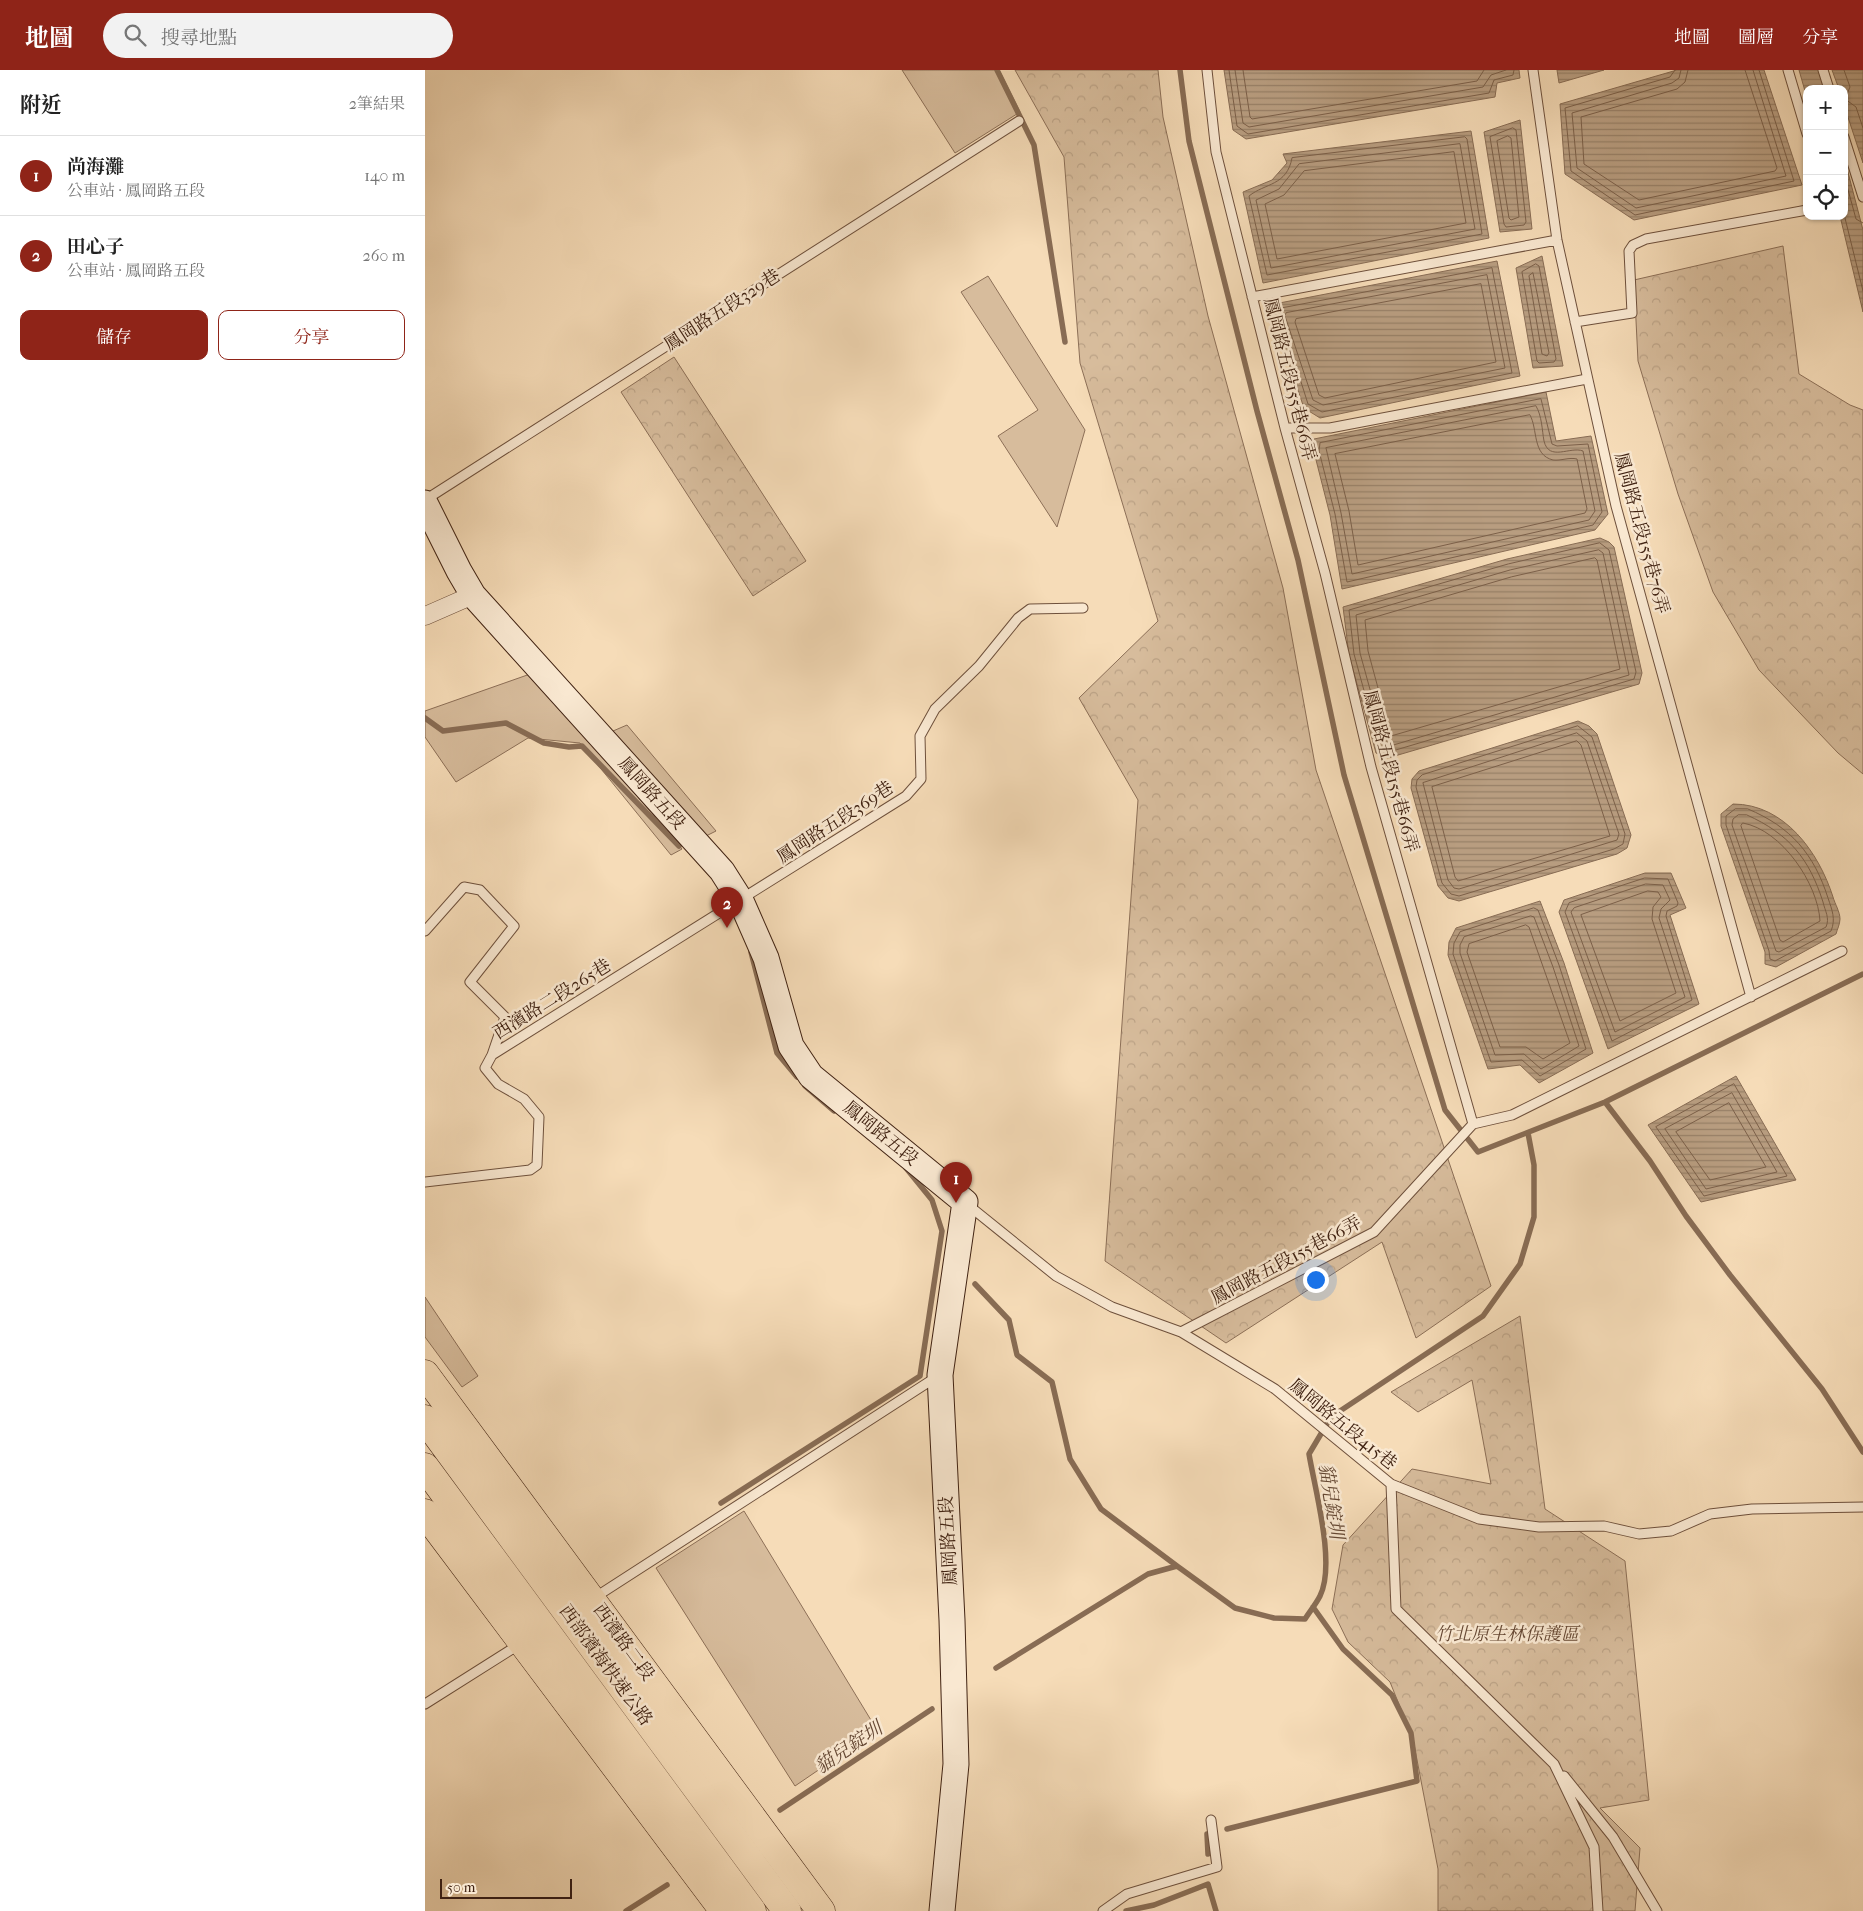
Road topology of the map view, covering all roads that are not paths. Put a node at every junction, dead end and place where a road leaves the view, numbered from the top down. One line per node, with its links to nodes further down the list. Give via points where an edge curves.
1 (1207, 70): 12 (lane, 鳳岡路五段155巷66弄, via 1216,152)
2 (1533, 70): 11 (lane, 鳳岡路五段155巷76弄)
3 (1788, 70): 7 (lane)
4 (1823, 70): 5 (lane)
5 (1828, 85)
6 (1019, 121): 16 (lane, 鳳岡路五段329巷)
7 (1806, 130)
8 (1848, 150): 9 (lane)
9 (1863, 197)
10 (1803, 211): 13 (lane, via 1646,239 1633,245 1629,251 1632,313)
11 (1557, 240): 12 (lane); 13 (lane, 鳳岡路五段155巷76弄)
12 (1252, 297): 15 (lane, 鳳岡路五段155巷66弄)
13 (1575, 322): 14 (lane, 鳳岡路五段155巷76弄)
14 (1587, 379): 15 (lane, via 1330,428); 23 (lane, 鳳岡路五段155巷76弄, via 1616,506)
15 (1285, 428): 25 (lane, 鳳岡路五段155巷66弄, via 1325,573 1371,767)
16 (425, 501): 17 (street, 鳳岡路五段)
17 (473, 595): 19 (street); 20 (street, 鳳岡路五段, via 721,871)
18 (1083, 608): 20 (lane, 鳳岡路五段369巷, via 1030,609 1017,618 979,666 935,709 920,736 921,779 906,796)
19 (425, 616)
20 (741, 901): 24 (lane, 西濱路二段265巷); 27 (street, 鳳岡路五段, via 766,958 791,1046 811,1076)
21 (425, 931): 24 (lane, via 464,888 480,890 513,926 470,982 505,1017)
22 (1842, 951): 23 (lane)
23 (1751, 997): 25 (lane, via 1512,1115)
24 (492, 1055): 26 (lane, 西濱路二段265巷, via 485,1068 498,1084 523,1099 539,1117 537,1165 530,1170)
25 (1473, 1124): 28 (lane, 鳳岡路五段155巷66弄, via 1374,1232)
26 (425, 1182)
27 (965, 1202): 28 (lane, 鳳岡路五段415巷, via 1056,1276 1112,1307); 30 (street, 鳳岡路五段)
28 (1181, 1332): 33 (lane, 鳳岡路五段415巷, via 1275,1389)
29 (425, 1374): 36 (main road, 西濱路二段)
30 (940, 1375): 36 (lane); 45 (street, 鳳岡路五段, via 956,1764)
31 (425, 1419): 43 (main road, 西部濱海快速公路)
32 (425, 1467): 42 (main road, 西部濱海快速公路)
33 (1391, 1484): 34 (lane, 鳳岡路五段415巷, via 1479,1519 1539,1527 1604,1526 1639,1534 1671,1531 1710,1514 1752,1509); 39 (lane, via 1396,1609)
34 (1863, 1507)
35 (425, 1513): 37 (main road)
36 (592, 1598): 44 (main road, 西濱路二段)
37 (523, 1642): 38 (lane); 41 (main road)
38 (425, 1704)
39 (1554, 1764): 47 (lane, via 1594,1847); 48 (lane, via 1613,1837)
40 (1211, 1820): 46 (lane, via 1217,1867 1127,1894)
41 (724, 1911)
42 (752, 1911)
43 (787, 1911)
44 (821, 1911)
45 (942, 1911)
46 (1103, 1911)
47 (1598, 1911)
48 (1657, 1911)

